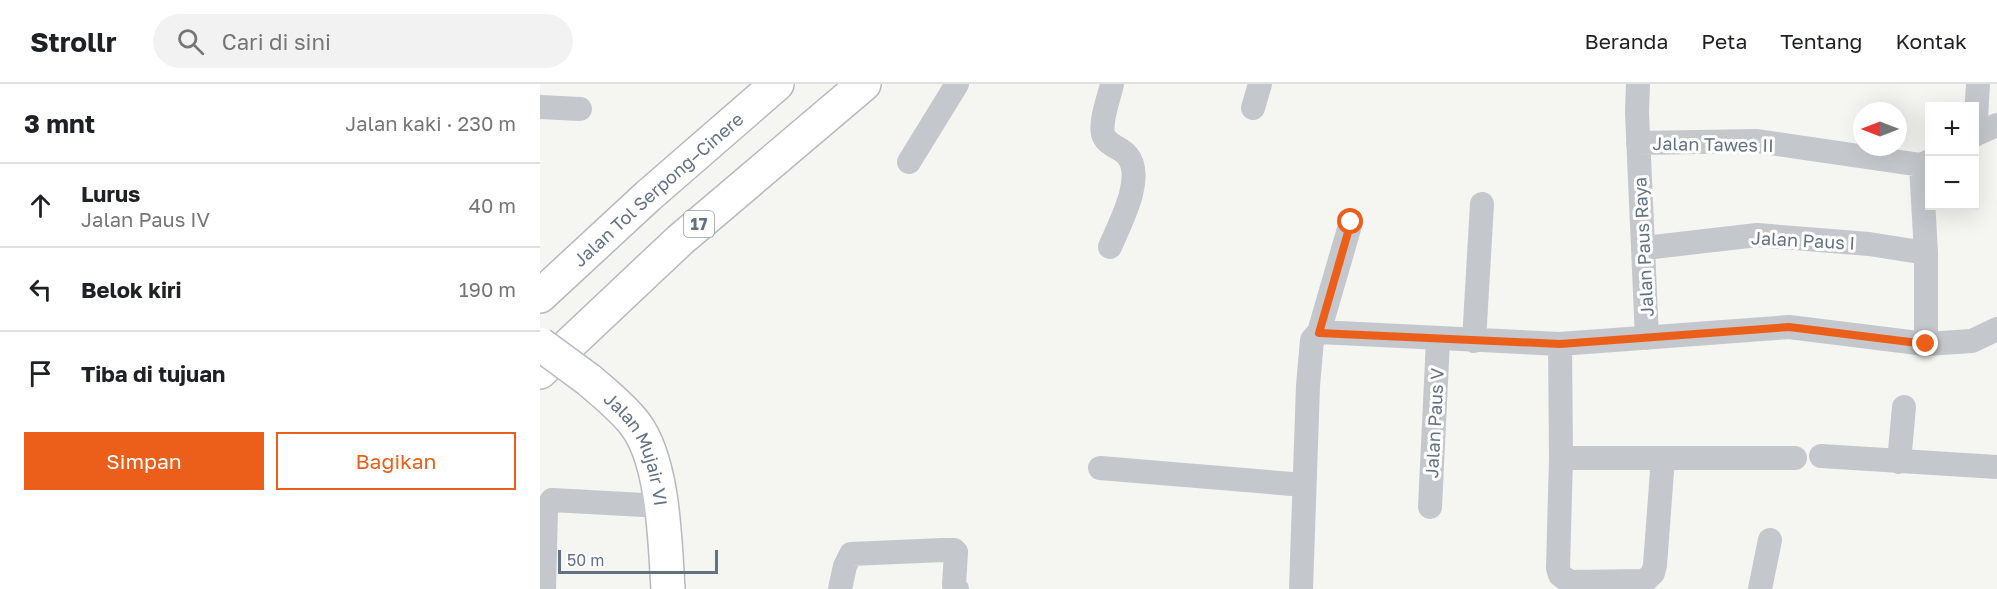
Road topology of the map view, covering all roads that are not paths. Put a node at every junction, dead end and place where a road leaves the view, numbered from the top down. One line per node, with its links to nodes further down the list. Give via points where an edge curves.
1 (777, 84): 23 (main road, Jalan Tol Serpong–Cinere)
2 (864, 84): 32 (main road, 17, via 680,240)
3 (957, 84): 15 (street)
4 (1112, 84): 20 (street, via 1103,134 1127,155 1133,178 1130,199)
5 (1260, 84): 10 (street)
6 (1638, 84): 14 (street, Jalan Paus Raya)
7 (1978, 84): 8 (street)
8 (1977, 102)
9 (540, 107): 11 (street)
10 (1253, 108)
11 (580, 109)
12 (1997, 125): 13 (street)
13 (1979, 133)
14 (1638, 144): 16 (street, Jalan Tawes II, via 1757,141); 21 (street, Jalan Paus Raya)
15 (909, 162)
16 (1925, 163)
17 (1482, 204): 28 (street)
18 (1926, 210): 22 (street)
19 (1351, 222): 25 (street)
20 (1110, 247)
21 (1645, 248): 22 (street, Jalan Paus I, via 1757,235); 26 (street, Jalan Paus Raya)
22 (1926, 253): 31 (street)
23 (540, 296)
24 (1997, 329): 31 (street, via 1972,341)
25 (1319, 333): 27 (street); 41 (street, via 1312,340)
26 (1647, 338): 30 (street); 31 (street, via 1789,327)
27 (1438, 340): 28 (street); 43 (street, Jalan Paus V)
28 (1474, 341): 30 (street)
29 (540, 344): 42 (main road, Jalan Mujair VI, bridge, via 614,401 637,426 650,454)
30 (1560, 344): 35 (street)
31 (1926, 344)
32 (540, 372)
33 (1904, 407): 38 (street)
34 (1821, 456): 38 (street)
35 (1561, 458): 36 (street); 36 (street, via 1558,568 1570,582 1651,577)
36 (1663, 458): 37 (street)
37 (1795, 458)
38 (1899, 462): 39 (street)
39 (1997, 467)
40 (1100, 468): 41 (street)
41 (1304, 485): 49 (street)
42 (662, 506): 45 (street, via 552,500 546,510); 46 (main road, Jalan Mujair VI)
43 (1430, 507)
44 (1770, 540): 50 (street)
45 (544, 589)
46 (668, 589)
47 (840, 589): 48 (street, via 844,566 851,554 943,550 956,552)
48 (957, 589)
49 (1301, 589)
50 (1760, 589)

